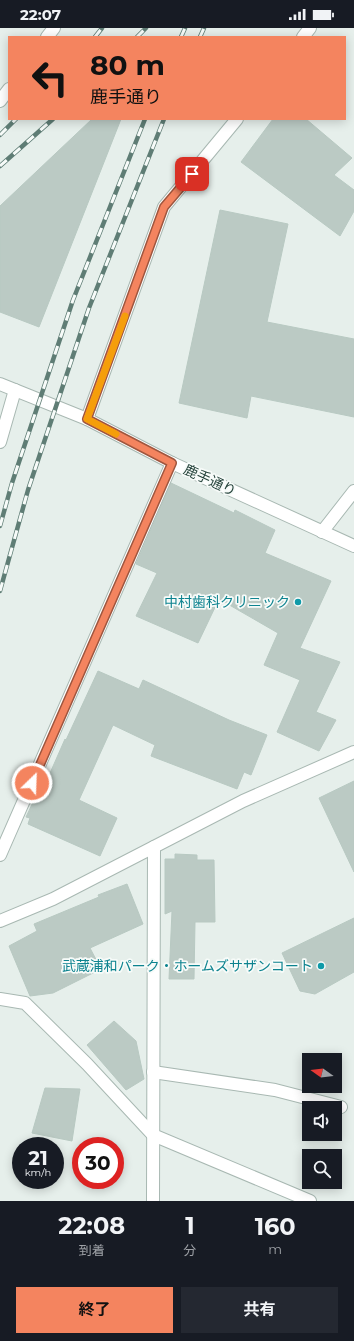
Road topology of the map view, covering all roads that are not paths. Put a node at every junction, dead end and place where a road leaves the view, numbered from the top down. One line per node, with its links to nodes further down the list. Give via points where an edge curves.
1 (54, 28): 3 (street)
2 (310, 28): 4 (street)
3 (48, 36)
4 (304, 36)
5 (8, 90): 6 (street)
6 (0, 101)
7 (236, 120): 10 (street, via 164,207)
8 (0, 384): 9 (street, 鹿手通り)
9 (15, 390): 10 (street, 鹿手通り); 11 (street)
10 (87, 419): 12 (street, 鹿手通り)
11 (0, 442)
12 (172, 463): 14 (street, 鹿手通り); 18 (street)
13 (354, 491): 14 (street)
14 (322, 532): 15 (street, 鹿手通り)
15 (354, 546)
16 (354, 752): 17 (street, via 243,801)
17 (154, 847): 19 (street, via 53,899); 21 (street)
18 (0, 855)
19 (0, 921)
20 (0, 999): 23 (street, via 24,1003 87,1064)
21 (153, 1072): 22 (street, via 275,1090); 23 (street)
22 (318, 1101)
23 (153, 1135): 24 (street); 25 (street)
24 (153, 1201)
25 (310, 1201)

